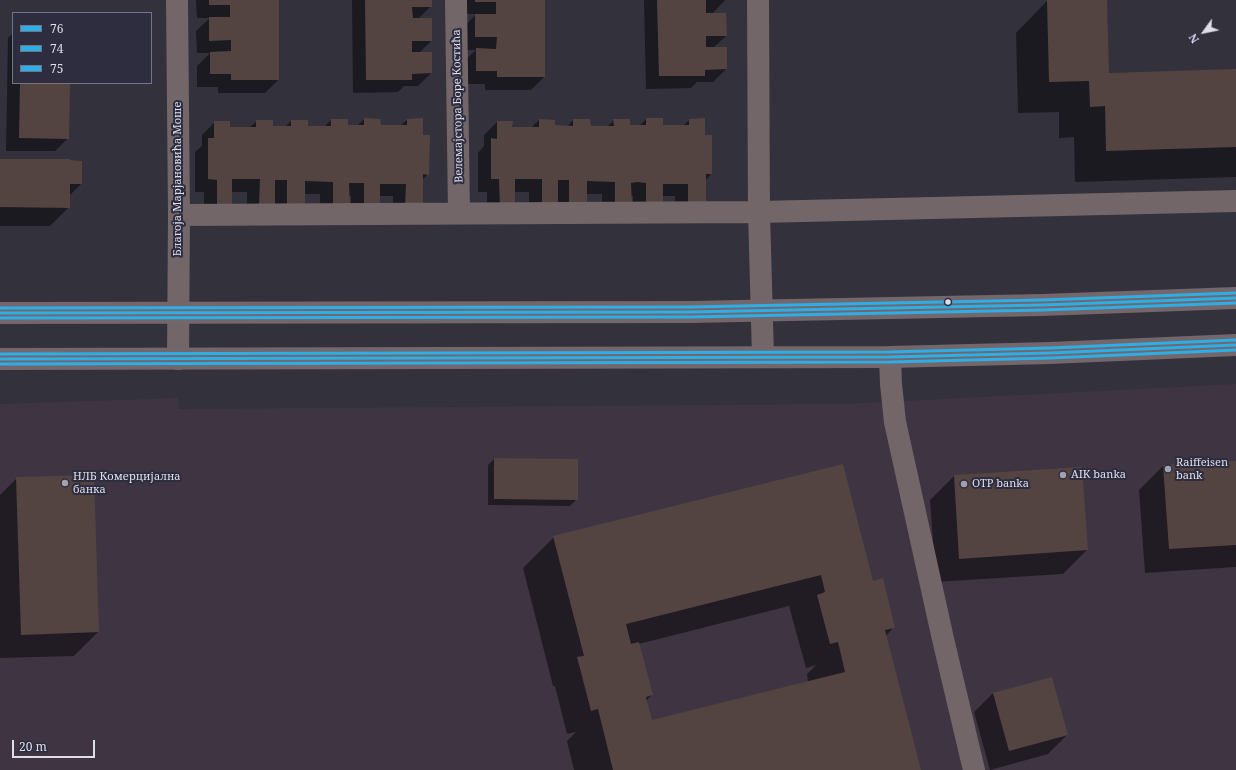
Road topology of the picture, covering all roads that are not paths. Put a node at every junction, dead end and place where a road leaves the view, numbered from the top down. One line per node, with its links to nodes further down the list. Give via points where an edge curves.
1 (177, 0): 7 (street, Благоја Марјановића Моше)
2 (456, 0): 6 (street, Велемајстора Боре Костића)
3 (758, 0): 5 (street)
4 (1236, 201): 5 (street)
5 (759, 212): 6 (street); 9 (street)
6 (459, 213): 7 (street)
7 (179, 215): 10 (street, Благоја Марјановића Моше)
8 (1236, 298): 9 (main road)
9 (762, 310): 10 (main road); 13 (street)
10 (178, 312): 11 (main road); 16 (street, Благоја Марјановића Моше)
11 (0, 313)
12 (1236, 345): 14 (main road)
13 (763, 357): 14 (main road); 16 (main road)
14 (890, 357): 17 (street, via 895,422)
15 (0, 359): 16 (main road)
16 (178, 359)
17 (974, 770)

